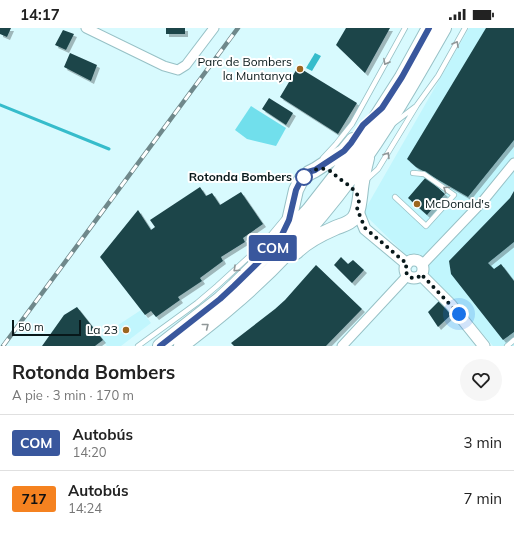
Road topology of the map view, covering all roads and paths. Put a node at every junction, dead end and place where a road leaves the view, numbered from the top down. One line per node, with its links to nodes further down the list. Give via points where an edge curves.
1 (86, 28): 2 (street, via 153,61 178,70 186,65)
2 (214, 28)
3 (405, 28): 12 (lane, one-way to 12, via 352,124)
4 (429, 28): 8 (main road)
5 (444, 28): 9 (main road)
6 (465, 28): 7 (lane, one-way to 6, via 438,76)
7 (417, 105): 9 (lane); 15 (lane, one-way to 7, via 378,169)
8 (382, 108): 12 (main road, via 363,125 344,151); 14 (main road, via 352,155)
9 (382, 133): 10 (main road)
10 (368, 152): 14 (main road); 15 (main road)
11 (514, 163): 25 (street)
12 (312, 171): 14 (main road, via 323,169); 16 (main road, via 301,180)
13 (413, 173): 17 (lane, one-way to 13, via 426,226 454,195 424,174)
14 (341, 180): 18 (main road, via 358,196); 20 (main road)
15 (362, 183): 18 (main road)
16 (296, 190): 19 (main road); 20 (main road, via 300,202)
17 (395, 197)
18 (358, 207): 21 (main road, via 355,217); 22 (street)
19 (291, 210): 23 (main road); 28 (lane, one-way to 28, via 264,243 217,286)
20 (313, 214): 21 (main road, via 323,222); 23 (main road); 26 (main road, via 282,258)
21 (340, 226): 22 (street); 26 (main road, via 303,246 264,286)
22 (365, 228): 24 (street)
23 (278, 243): 29 (main road, via 225,294)
24 (407, 270): 25 (street, via 414,278 418,278); 25 (street, via 409,262 418,260); 31 (street)
25 (422, 270): 32 (street)
26 (232, 306): 30 (main road, one-way to 26)
27 (514, 340): 33 (lane)
28 (138, 346)
29 (160, 346)
30 (181, 346)
31 (342, 346)
32 (484, 346)
33 (507, 346)

